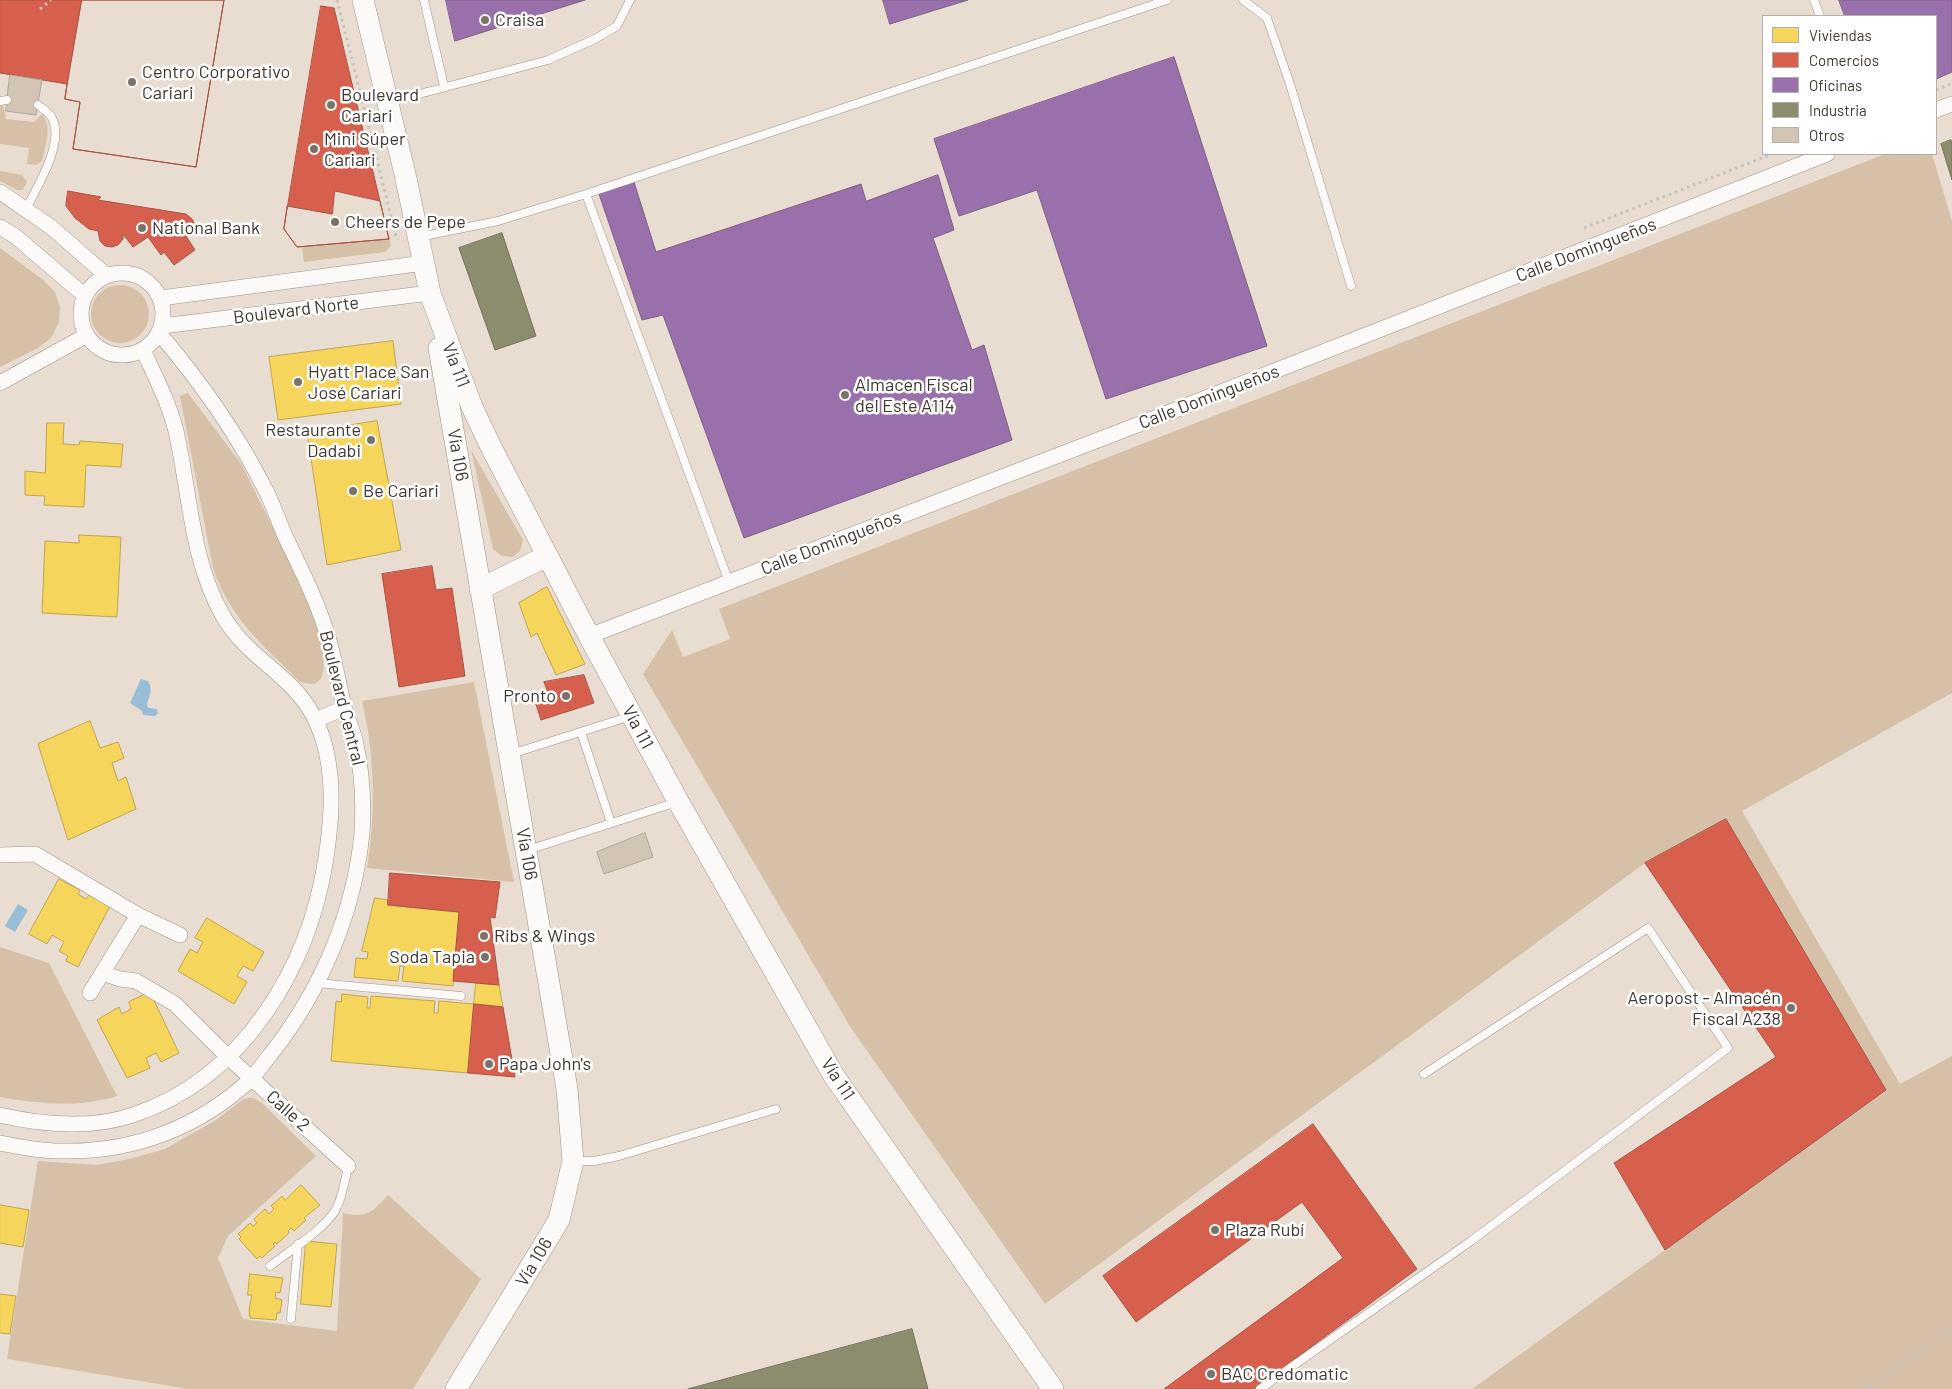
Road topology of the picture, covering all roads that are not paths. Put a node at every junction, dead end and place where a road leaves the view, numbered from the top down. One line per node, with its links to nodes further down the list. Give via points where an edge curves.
1 (363, 0): 9 (main road, Vía 111)
2 (424, 0): 8 (lane)
3 (630, 0): 8 (lane, via 617,26 595,39 548,60)
4 (1167, 0): 13 (lane)
5 (1244, 0): 19 (lane, via 1267,18)
6 (1814, 0): 7 (lane)
7 (1820, 15)
8 (444, 86): 9 (lane)
9 (388, 102): 16 (main road, Vía 111)
10 (38, 105): 14 (lane, via 51,117 55,137 43,175)
11 (1824, 155): 28 (street, Calle Domingueños)
12 (0, 192): 14 (street)
13 (586, 194): 16 (lane, via 498,221); 28 (lane)
14 (26, 209): 18 (street)
15 (0, 226): 21 (street)
16 (418, 237): 17 (main road, Vía 111)
17 (413, 265): 20 (main road, Vía 111); 22 (street, Boulevard Norte)
18 (106, 275): 21 (street); 22 (street, via 134,274 154,287)
19 (1351, 286)
20 (430, 293): 23 (street, Boulevard Norte); 27 (main road, Vía 111, via 472,407); 29 (main road, Vía 106)
21 (85, 296): 24 (street, via 82,322)
22 (161, 298): 23 (street, via 164,317)
23 (160, 330): 25 (street); 31 (street, Boulevard Central, via 235,437 265,488 322,620)
24 (87, 335): 25 (street, via 95,345 112,353 131,354); 26 (street)
25 (143, 350): 33 (street, Boulevard Central, via 175,429 196,539 212,593 231,628 292,687)
26 (0, 383)
27 (547, 556): 29 (main road); 30 (main road, Vía 111)
28 (729, 582): 30 (street, Calle Domingueños)
29 (480, 589): 35 (main road, Vía 106)
30 (589, 636): 32 (main road, Vía 111)
31 (344, 708): 33 (street); 43 (street, Boulevard Central, via 355,738 361,772 362,833 346,912)
32 (632, 716): 34 (lane); 36 (main road, Vía 111)
33 (316, 720): 46 (street, Boulevard Central, via 332,782 329,835 317,905 298,954 276,997 260,1022)
34 (581, 732): 35 (lane); 37 (lane)
35 (509, 755): 38 (main road, Vía 106)
36 (678, 802): 37 (lane); 58 (main road, Vía 111, via 834,1076)
37 (611, 823): 38 (lane)
38 (526, 851): 52 (main road, Vía 106, via 566,1089)
39 (0, 855): 40 (street, via 35,854)
40 (138, 915): 41 (street); 42 (street)
41 (180, 935)
42 (103, 973): 44 (street); 46 (street, Calle 2, via 136,981 175,1004)
43 (318, 983): 45 (lane); 48 (street, Boulevard Central, via 289,1031)
44 (90, 993)
45 (461, 996)
46 (228, 1056): 48 (street, Calle 2); 50 (street, Boulevard Central, via 192,1086 134,1115 74,1124)
47 (1424, 1074): 59 (lane, via 1648,928 1728,1048 1471,1241)
48 (252, 1078): 51 (street, Boulevard Central, via 197,1118 173,1131 136,1144 110,1149 61,1151); 53 (street, Calle 2)
49 (776, 1109): 52 (lane, via 619,1156)
50 (0, 1115)
51 (0, 1144)
52 (573, 1161): 57 (main road, Vía 106, via 559,1220)
53 (348, 1166): 54 (lane, via 335,1211)
54 (298, 1244): 55 (lane); 56 (lane)
55 (270, 1266)
56 (291, 1319)
57 (456, 1389)
58 (1052, 1389)
59 (1260, 1389)

